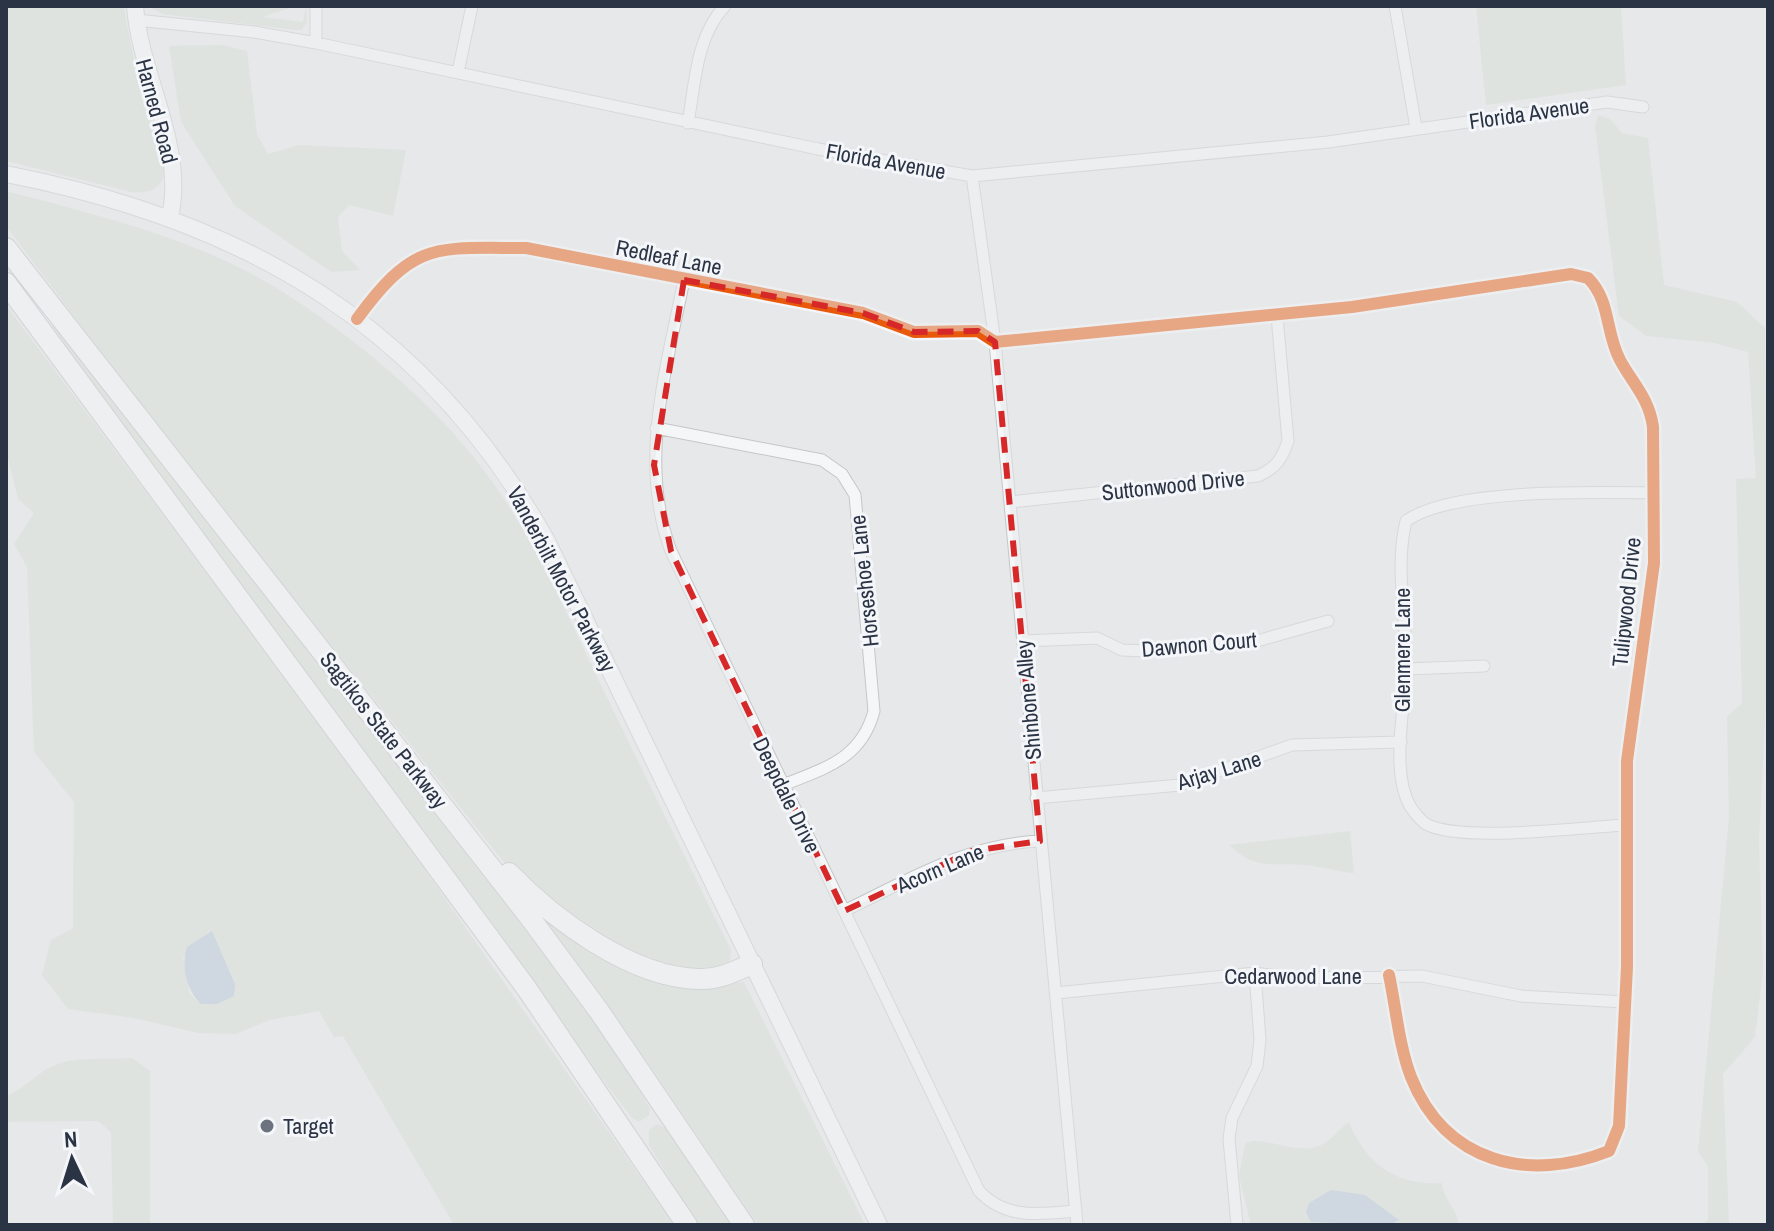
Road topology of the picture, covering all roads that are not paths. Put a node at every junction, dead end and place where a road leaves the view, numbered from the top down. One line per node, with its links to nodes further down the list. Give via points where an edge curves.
1 (316, 6): 6 (street)
2 (472, 6): 7 (street)
3 (725, 6): 9 (street, via 701,50)
4 (1395, 6): 10 (street)
5 (136, 13): 6 (street, Florida Avenue); 13 (main road, Harned Road, via 171,157)
6 (316, 43): 7 (street, Florida Avenue)
7 (458, 72): 9 (street, Florida Avenue)
8 (1643, 107): 10 (street, Florida Avenue, via 1607,102)
9 (688, 123): 12 (street, Florida Avenue)
10 (1416, 128): 12 (street, Florida Avenue, via 1328,142)
11 (6, 174): 13 (main road, Vanderbilt Motor Parkway)
12 (972, 176): 19 (street, Shinbone Alley)
13 (170, 217): 18 (main road, Vanderbilt Motor Parkway, via 266,259)
14 (6, 248): 28 (highway, Sagtikos State Parkway)
15 (684, 280): 18 (street, Redleaf Lane, via 526,248 429,251 408,261); 19 (street, Redleaf Lane, via 863,313 914,332 978,331); 20 (street, Deepdale Drive)
16 (6, 283): 40 (highway, Sagtikos State Parkway, via 509,964)
17 (1277, 316): 19 (street, Tulipwood Drive); 21 (street, Tulipwood Drive, via 1571,274 1588,278 1605,301 1619,359 1650,408); 22 (street, Suttonwood Drive, via 1288,441 1272,470 1258,476)
18 (357, 319): 34 (main road, Vanderbilt Motor Parkway, via 450,403 521,497)
19 (995, 342): 22 (street, Shinbone Alley)
20 (656, 428): 29 (street, Deepdale Drive, via 662,528); 29 (street, Horseshoe Lane, via 822,460 842,474 855,495 874,711 868,734 855,748 833,764)
21 (1653, 493): 26 (street, Glenmere Lane, via 1544,492 1423,509 1406,521 1400,544); 31 (street, Tulipwood Drive, via 1654,563 1627,761)
22 (1010, 502): 24 (street, Shinbone Alley)
23 (1328, 621): 24 (street, Dawnon Court, via 1257,641 1147,651 1122,650 1097,638)
24 (1023, 641): 30 (street, Shinbone Alley)
25 (1484, 666): 26 (street)
26 (1406, 669): 27 (street, Glenmere Lane)
27 (1401, 742): 30 (street, Arjay Lane, via 1292,745 1180,785); 31 (street, Glenmere Lane, via 1403,785 1410,806 1426,824 1481,833)
28 (405, 757): 34 (highway, via 518,882 581,933 637,962 686,978 717,978); 41 (highway, Sagtikos State Parkway, via 599,1011)
29 (781, 786): 33 (street, Deepdale Drive)
30 (1036, 798): 32 (street, Shinbone Alley)
31 (1626, 825): 38 (street, Tulipwood Drive)
32 (1040, 841): 33 (street, Acorn Lane, via 972,851); 37 (street, Shinbone Alley)
33 (844, 911): 39 (street, Deepdale Drive, via 979,1191 1006,1211)
34 (752, 964): 42 (main road, Vanderbilt Motor Parkway)
35 (1255, 973): 36 (street, Cedarwood Lane, via 1291,978); 37 (street, Cedarwood Lane); 44 (street, via 1257,1066 1232,1118 1229,1139)
36 (1389, 975): 38 (street, Cedarwood Lane, via 1422,976 1521,996); 38 (street, Tulipwood Drive, via 1410,1076 1430,1113 1455,1139 1481,1154 1533,1167 1573,1164 1609,1151 1619,1126)
37 (1056, 993): 39 (street, Shinbone Alley)
38 (1624, 1002)
39 (1076, 1211): 43 (street, Shinbone Alley)
40 (687, 1225)
41 (744, 1225)
42 (879, 1225)
43 (1077, 1225)
44 (1237, 1225)

